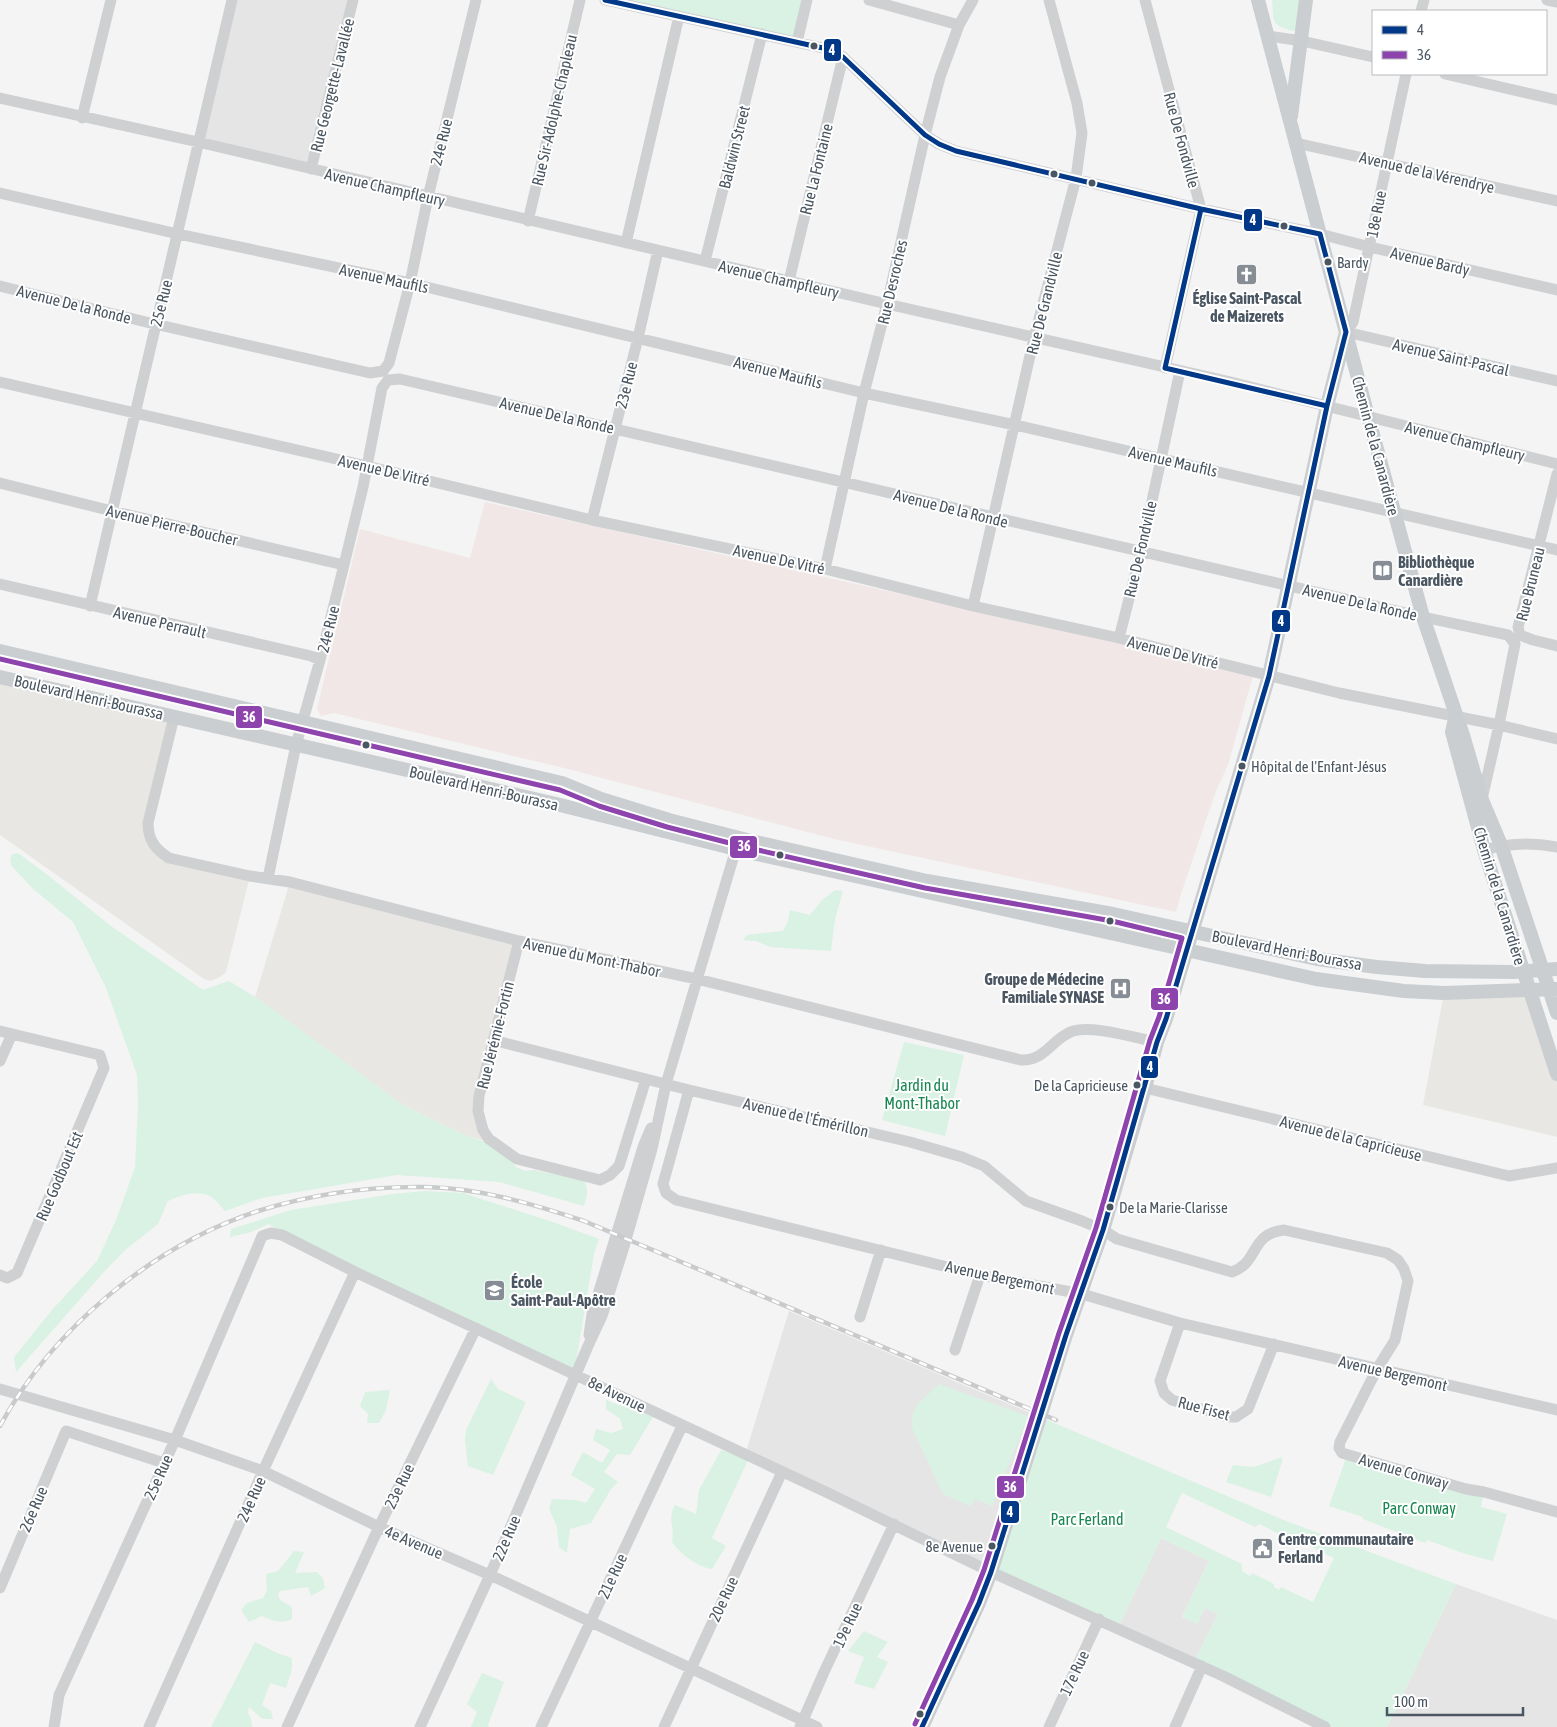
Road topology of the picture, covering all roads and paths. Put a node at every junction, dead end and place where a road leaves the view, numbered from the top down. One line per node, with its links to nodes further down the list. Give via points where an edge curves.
1 (111, 0): 28 (street)
2 (232, 0): 31 (street, 25e Rue)
3 (353, 0): 34 (street, Rue Georgette-Lavallée)
4 (476, 0): 37 (street, 24e Rue)
5 (580, 0): 40 (street, Rue Sir-Adolphe-Chapleau)
6 (605, 0): 16 (street, Avenue Bardy)
7 (808, 0): 21 (street)
8 (869, 0): 17 (street)
9 (973, 0): 17 (street, Rue Desroches)
10 (1049, 0): 35 (street, Rue De Grandville, via 1082,133)
11 (1145, 0): 39 (street, Rue De Fondville)
12 (1258, 0): 19 (main road, Chemin de la Canardière)
13 (1306, 0): 20 (main road)
14 (1547, 0): 15 (street)
15 (1557, 2)
16 (679, 16): 18 (street, Avenue Bardy); 43 (street)
17 (959, 25): 30 (street, Rue Desroches, via 940,77)
18 (762, 34): 21 (street, Avenue Bardy); 46 (street, Baldwin Street)
19 (1268, 36): 20 (street); 29 (main road, Chemin de la Canardière)
20 (1302, 41): 22 (street); 29 (main road)
21 (797, 42): 23 (street, Avenue Bardy, via 832,50)
22 (1372, 57)
23 (843, 58): 30 (street, Avenue Bardy); 47 (street, Rue La Fontaine)
24 (1406, 75): 33 (street, 18e Rue)
25 (1449, 75): 27 (street)
26 (0, 98): 28 (street, Avenue Champfleury)
27 (1557, 100)
28 (82, 118): 31 (street, Avenue Champfleury)
29 (1290, 122): 32 (main road, Chemin de la Canardière)
30 (925, 135): 35 (street, Avenue Bardy, via 956,151); 51 (street, Rue Desroches)
31 (198, 142): 34 (street, Avenue Champfleury); 41 (street, 25e Rue)
32 (1296, 143): 33 (street, Avenue de la Vérendrye); 42 (main road, Chemin de la Canardière)
33 (1386, 163): 38 (street, Avenue de la Vérendrye); 44 (street, 18e Rue)
34 (311, 169): 37 (street, Avenue Champfleury)
35 (1076, 178): 39 (street, Avenue Bardy); 55 (street, Rue De Grandville)
36 (0, 193): 41 (street, Avenue Maufils)
37 (428, 196): 40 (street, Avenue Champfleury); 48 (street, 24e Rue)
38 (1557, 201)
39 (1202, 209): 42 (street, Avenue Bardy); 56 (street, Rue De Fondville)
40 (528, 221): 43 (street, Avenue Champfleury)
41 (178, 234): 48 (street, Avenue Maufils); 52 (street, 25e Rue)
42 (1320, 234): 44 (street, Avenue Bardy); 53 (main road, Chemin de la Canardière)
43 (626, 243): 45 (street, Avenue Champfleury)
44 (1370, 247): 50 (street, Avenue Bardy); 53 (street, 18e Rue, via 1353,322)
45 (658, 250): 46 (street, Avenue Champfleury); 54 (street, 23e Rue)
46 (705, 261): 47 (street, Avenue Champfleury)
47 (789, 281): 51 (street, Avenue Champfleury)
48 (410, 283): 54 (street, Avenue Maufils); 58 (street, 24e Rue)
49 (0, 286): 52 (street, Avenue De la Ronde)
50 (1557, 290)
51 (887, 304): 55 (street, Avenue Champfleury); 61 (street, Rue Desroches)
52 (156, 324): 58 (street, Avenue De la Ronde); 63 (street, 25e Rue)
53 (1346, 332): 59 (street, Avenue Saint-Pascal); 62 (main road, 18e Rue); 64 (main road, Chemin de la Canardière)
54 (638, 338): 61 (street, Avenue Maufils); 66 (street, 23e Rue)
55 (1034, 338): 56 (street, Avenue Champfleury); 65 (street, Rue De Grandville)
56 (1165, 368): 57 (street, Avenue Champfleury)
57 (1180, 371): 62 (street, Avenue Champfleury); 67 (street, Rue De Fondville)
58 (386, 376): 66 (street, Avenue De la Ronde); 69 (street, 24e Rue)
59 (1557, 381)
60 (0, 382): 63 (street, Avenue De Vitré)
61 (864, 393): 65 (street, Avenue Maufils); 71 (street, Rue Desroches)
62 (1327, 406): 64 (street, Avenue Champfleury); 73 (main road, 18e Rue)
63 (136, 413): 69 (street, Avenue De Vitré); 74 (street, 25e Rue)
64 (1368, 416): 68 (street, Avenue Champfleury); 75 (main road, Chemin de la Canardière)
65 (1015, 425): 67 (street, Avenue Maufils); 76 (street, Rue De Grandville)
66 (615, 429): 71 (street, Avenue De la Ronde); 77 (street, 23e Rue)
67 (1160, 458): 73 (street, Avenue Maufils); 80 (street, Rue De Fondville)
68 (1557, 464)
69 (367, 466): 77 (street, Avenue De Vitré); 81 (street, 24e Rue)
70 (1557, 474): 78 (street, Rue Bruneau)
71 (845, 482): 76 (street, Avenue De la Ronde); 82 (street, Rue Desroches)
72 (0, 483): 74 (street, Avenue Pierre-Boucher)
73 (1308, 493): 75 (street, Avenue Maufils); 84 (main road, 18e Rue)
74 (112, 511): 81 (street, Avenue Pierre-Boucher); 85 (street, 25e Rue)
75 (1395, 513): 78 (street, Avenue Maufils); 87 (main road, Chemin de la Canardière)
76 (992, 518): 80 (street, Avenue De la Ronde); 86 (street, Rue De Grandville)
77 (592, 520): 82 (street, Avenue De Vitré)
78 (1539, 546): 79 (street, Avenue Maufils); 88 (street, Rue Bruneau)
79 (1557, 550)
80 (1141, 552): 84 (street, Avenue De la Ronde); 89 (street, Rue De Fondville)
81 (344, 565): 92 (street, 24e Rue)
82 (825, 569): 86 (street, Avenue De Vitré)
83 (0, 584): 85 (street, Avenue Perrault)
84 (1289, 586): 87 (street, Avenue De la Ronde); 93 (main road, 18e Rue)
85 (90, 606): 92 (street, Avenue Perrault)
86 (973, 606): 89 (street, Avenue De Vitré)
87 (1423, 617): 88 (street, Avenue De la Ronde); 95 (main road, Chemin de la Canardière)
88 (1516, 637): 90 (street, Avenue De la Ronde); 98 (street, Rue Bruneau)
89 (1119, 638): 93 (street, Avenue De Vitré)
90 (1557, 646)
91 (0, 651): 97 (main road, Boulevard Henri-Bourassa)
92 (320, 660): 97 (street, 24e Rue)
93 (1269, 676): 95 (street, Avenue De Vitré); 107 (main road, 18e Rue)
94 (0, 677): 96 (main road, Boulevard Henri-Bourassa)
95 (1456, 716): 98 (street, Avenue De Vitré); 101 (main road, Chemin de la Canardière); 105 (main road, Chemin de la Canardière, via 1452,732)
96 (174, 717): 100 (main road, Boulevard Henri-Bourassa); 106 (street, Avenue du Mont-Thabor, via 148,824 153,845 168,858)
97 (302, 721): 100 (street, 24e Rue); 102 (main road, Boulevard Henri-Bourassa, via 562,783 600,799)
98 (1499, 725): 99 (street, Avenue De Vitré); 101 (street, Rue Bruneau)
99 (1557, 738)
100 (296, 744): 102 (main road, Boulevard Henri-Bourassa); 106 (street, 24e Rue)
101 (1482, 800): 103 (main road, Chemin de la Canardière)
102 (738, 843): 107 (main road, Boulevard Henri-Bourassa, via 1114,914); 109 (main road, Boulevard Henri-Bourassa); 112 (street, 22e Rue)
103 (1501, 845): 104 (street, via 1521,843); 105 (street); 110 (main road, Chemin de la Canardière)
104 (1557, 847)
105 (1484, 850): 111 (main road, Chemin de la Canardière)
106 (268, 878): 108 (street, Avenue du Mont-Thabor)
107 (1191, 932): 109 (main road, 18e Rue); 111 (main road, Boulevard Henri-Bourassa, via 1317,959 1377,967)
108 (519, 941): 112 (street, Avenue du Mont-Thabor); 118 (street, Rue Jérémie-Fortin)
109 (1186, 949): 114 (main road, Boulevard Henri-Bourassa, via 1316,980 1373,988 1444,993); 119 (main road, 18e Rue)
110 (1550, 970): 111 (main road, Boulevard Henri-Bourassa); 113 (main road, Chemin de la Canardière)
111 (1524, 972): 114 (main road, Chemin de la Canardière)
112 (696, 979): 119 (street, Avenue du Mont-Thabor, via 1022,1060 1031,1061 1061,1037 1089,1028); 123 (street, 22e Rue)
113 (1553, 989): 114 (main road, Boulevard Henri-Bourassa); 115 (main road, Chemin de la Canardière)
114 (1530, 990): 121 (main road, Chemin de la Canardière)
115 (1557, 1013)
116 (0, 1031): 117 (street)
117 (12, 1034): 120 (street); 132 (street, Rue Godbout Est, via 100,1055 104,1068 17,1272)
118 (493, 1040): 122 (street, Avenue de l'Émérillon); 122 (street, Rue Jérémie-Fortin, via 478,1111 489,1139 517,1159 600,1180 619,1166)
119 (1157, 1042): 124 (main road, 18e Rue)
120 (0, 1061)
121 (1557, 1074)
122 (646, 1078): 123 (street, Avenue de l'Émérillon)
123 (666, 1084): 125 (street, Avenue de l'Émérillon); 140 (street, 22e Rue, via 652,1149 620,1259 602,1316)
124 (1145, 1088): 126 (street, Avenue de la Capricieuse, via 1509,1176); 127 (main road, 18e Rue)
125 (689, 1090): 127 (street, Avenue de l'Émérillon, via 962,1157 984,1166 1026,1201); 129 (street, Avenue Bergemont, via 662,1184 666,1193 676,1200)
126 (1557, 1168)
127 (1103, 1230): 133 (main road, 18e Rue); 139 (street, Avenue de l'Émérillon, via 1117,1239 1232,1272 1241,1269 1264,1236 1274,1231 1284,1230 1387,1253 1398,1260 1408,1281 1395,1340)
128 (271, 1233): 130 (street, 8e Avenue, via 282,1235); 144 (street, 25e Rue, via 262,1236)
129 (881, 1250): 131 (street, Avenue Bergemont); 134 (street)
130 (355, 1272): 136 (street, 8e Avenue); 146 (street, 24e Rue)
131 (980, 1275): 133 (street, Avenue Bergemont); 138 (street)
132 (3, 1276)
133 (1082, 1294): 135 (street, Avenue Bergemont); 151 (main road, 18e Rue)
134 (860, 1316)
135 (1180, 1323): 137 (street, Avenue Bergemont); 137 (street, Rue Fiset, via 1160,1381 1164,1393 1172,1400 1228,1417 1236,1417 1248,1409)
136 (476, 1328): 140 (street, 8e Avenue); 150 (street, 23e Rue)
137 (1274, 1344): 139 (street, Avenue Bergemont)
138 (955, 1350)
139 (1377, 1369): 142 (street, Avenue Bergemont); 148 (street, Avenue Conway, via 1340,1442 1342,1453)
140 (577, 1374): 143 (street, 8e Avenue); 152 (street, 22e Rue)
141 (0, 1388): 144 (street, 4e Avenue)
142 (1557, 1410)
143 (682, 1426): 147 (street, 8e Avenue); 155 (street, 21e Rue)
144 (174, 1440): 145 (street, 25e Rue); 146 (street, 4e Avenue)
145 (164, 1464): 153 (street, 26e Rue, via 66,1431); 161 (street, 25e Rue, via 59,1695)
146 (263, 1471): 150 (street, 4e Avenue); 160 (street, 24e Rue)
147 (782, 1472): 149 (street, 8e Avenue); 157 (street, 20e Rue)
148 (1557, 1512)
149 (894, 1524): 151 (street, 8e Avenue); 159 (street, 19e Rue)
150 (379, 1527): 152 (street, 4e Avenue); 162 (street, 23e Rue)
151 (991, 1572): 154 (street, 8e Avenue); 167 (main road, 18e Rue)
152 (490, 1575): 155 (street, 4e Avenue); 163 (street, 22e Rue)
153 (0, 1588)
154 (1099, 1619): 156 (street, 8e Avenue); 168 (street, 17e Rue)
155 (591, 1621): 157 (street, 4e Avenue); 164 (street, 21e Rue)
156 (1202, 1666): 158 (street, 8e Avenue); 169 (street)
157 (691, 1668): 159 (street, 4e Avenue); 165 (street, 20e Rue)
158 (1304, 1723): 170 (street, 8e Avenue)
159 (802, 1724): 166 (street, 4e Avenue)
160 (154, 1726)
161 (54, 1727)
162 (287, 1727)
163 (420, 1727)
164 (541, 1727)
165 (664, 1727)
166 (817, 1727)
167 (922, 1727)
168 (1049, 1727)
169 (1174, 1727)
170 (1325, 1727)

